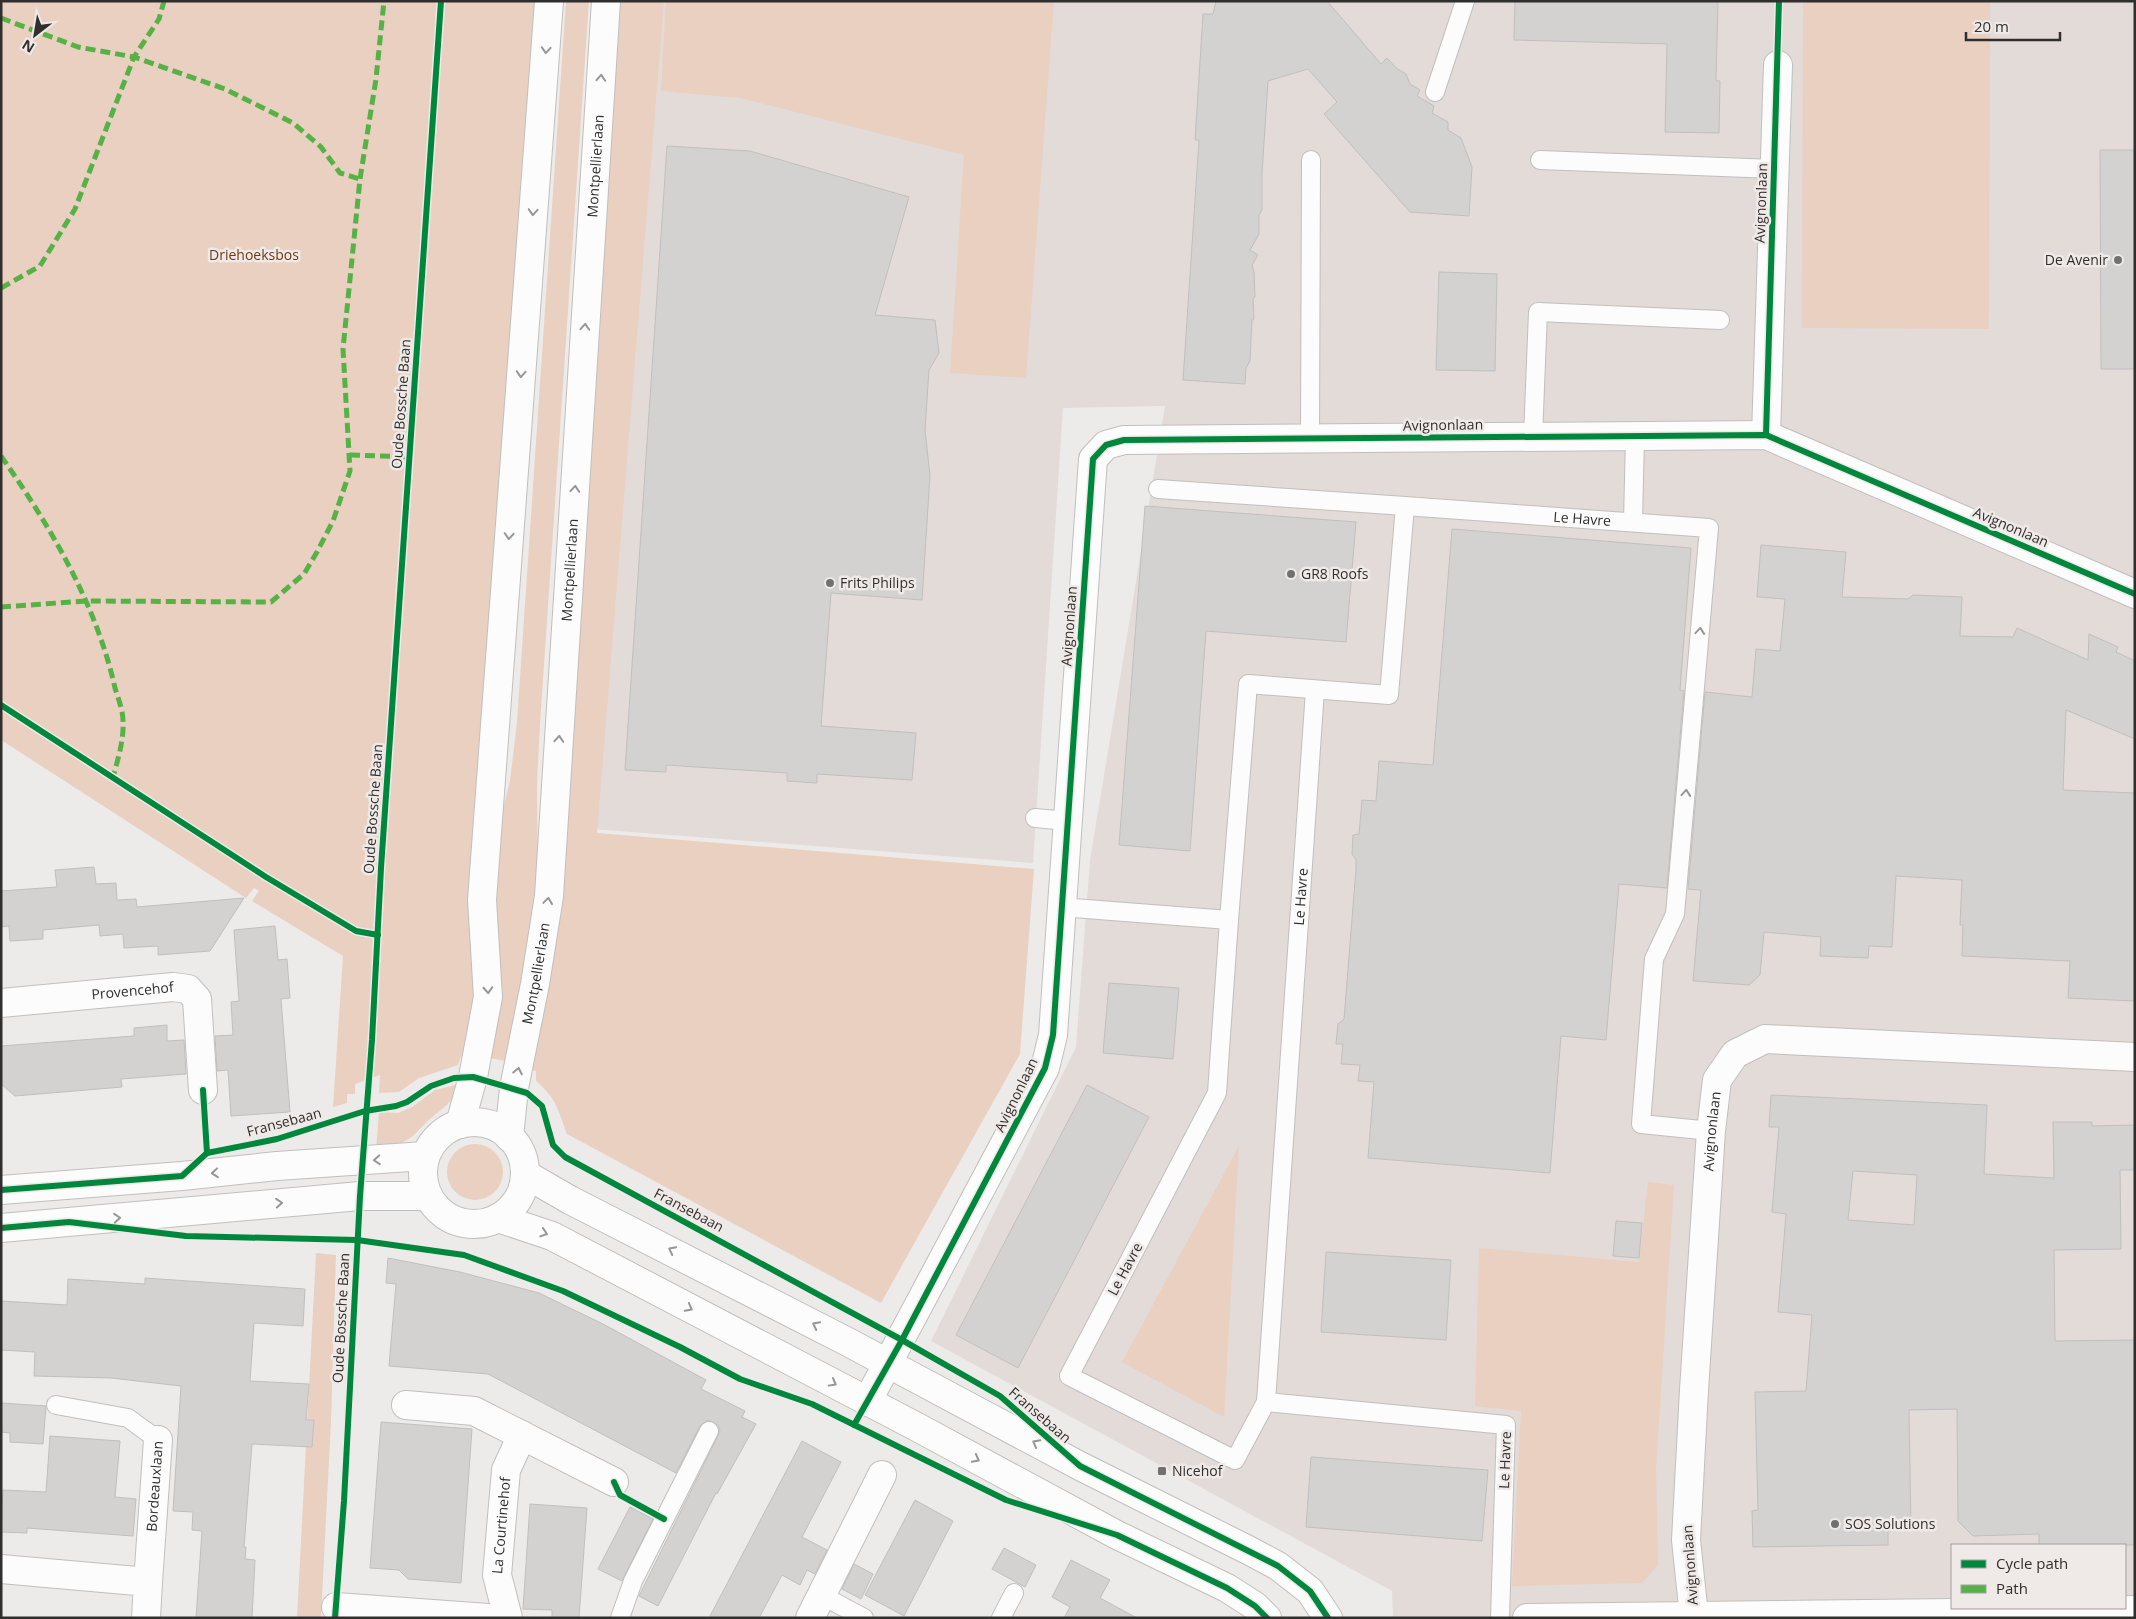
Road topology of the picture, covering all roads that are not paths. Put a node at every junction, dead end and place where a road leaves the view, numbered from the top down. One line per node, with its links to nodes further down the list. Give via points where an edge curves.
1 (549, 1): 26 (street, one-way to 26, via 482,900 488,997 473,1077)
2 (606, 1): 28 (street, Montpellierlaan, one-way to 2, via 514,1088 549,896)
3 (1465, 1): 5 (lane)
4 (1778, 65): 8 (street, Avignonlaan)
5 (1435, 92)
6 (1311, 160): 13 (lane)
7 (1540, 160): 8 (lane)
8 (1774, 169): 10 (street, Avignonlaan)
9 (1720, 320): 12 (lane, via 1538,312)
10 (1766, 435): 11 (street, Avignonlaan); 17 (street, Avignonlaan)
11 (1635, 436): 12 (street, Avignonlaan); 16 (lane)
12 (1533, 437): 13 (street, Avignonlaan)
13 (1310, 439): 20 (street, Avignonlaan, via 1124,440 1106,446 1093,459)
14 (1158, 489): 15 (lane)
15 (1405, 506): 16 (lane, Le Havre); 18 (lane, Le Havre, via 1389,695)
16 (1633, 522): 27 (lane, Le Havre, one-way to 16, via 1641,1124 1654,959 1675,914 1709,528)
17 (2135, 594)
18 (1315, 690): 22 (lane, Le Havre, via 1248,684); 37 (lane, Le Havre)
19 (1035, 818): 20 (lane)
20 (1067, 821): 21 (street, Avignonlaan)
21 (1060, 907): 22 (lane); 35 (street, Avignonlaan, via 1053,1035 1045,1068)
22 (1229, 920): 37 (lane, Le Havre, via 1217,1093 1069,1376 1235,1460)
23 (1, 1003): 25 (street, Provencehof, via 173,987 188,990 196,999)
24 (2135, 1057): 27 (street, Avignonlaan, via 1765,1039 1735,1054 1718,1080)
25 (203, 1090)
26 (460, 1124): 28 (street, via 478,1122 495,1126); 29 (street, via 433,1142)
27 (1711, 1131): 51 (street, Avignonlaan, via 1686,1540)
28 (509, 1136): 30 (street, via 518,1148)
29 (426, 1156): 31 (street, one-way to 31); 32 (street, via 423,1169)
30 (525, 1174): 33 (street, via 518,1200); 35 (street, Fransebaan, one-way to 30)
31 (1, 1190)
32 (428, 1196): 33 (street, via 438,1209 466,1224); 34 (street, one-way to 32, via 360,1196)
33 (498, 1218): 36 (street, one-way to 36, via 552,1236)
34 (1, 1228)
35 (888, 1364): 36 (street, Avignonlaan); 60 (street, Fransebaan, one-way to 35, via 1310,1591 1278,1566)
36 (867, 1402): 59 (street, one-way to 59, via 1117,1535 1227,1588 1256,1606)
37 (1266, 1402): 61 (lane, Le Havre, via 1506,1425)
38 (56, 1405): 42 (lane, Bordeauxlaan, via 128,1418)
39 (406, 1405): 41 (street, via 474,1412)
40 (709, 1431): 56 (lane, via 633,1581)
41 (522, 1435): 44 (street); 55 (street, La Courtinehof, via 506,1470 497,1575)
42 (158, 1440): 46 (street, Bordeauxlaan)
43 (882, 1475): 48 (street)
44 (614, 1482)
45 (1, 1569): 46 (street)
46 (148, 1582): 53 (street, Bordeauxlaan)
47 (1014, 1592): 58 (lane)
48 (816, 1606): 57 (lane)
49 (336, 1607): 54 (street)
50 (2135, 1610): 52 (street)
51 (1694, 1616): 52 (street); 62 (street)
52 (1954, 1616)
53 (146, 1618)
54 (488, 1618)
55 (508, 1618)
56 (620, 1618)
57 (864, 1618)
58 (1001, 1618)
59 (1267, 1618)
60 (1328, 1618)
61 (1500, 1618)
62 (1527, 1618)

